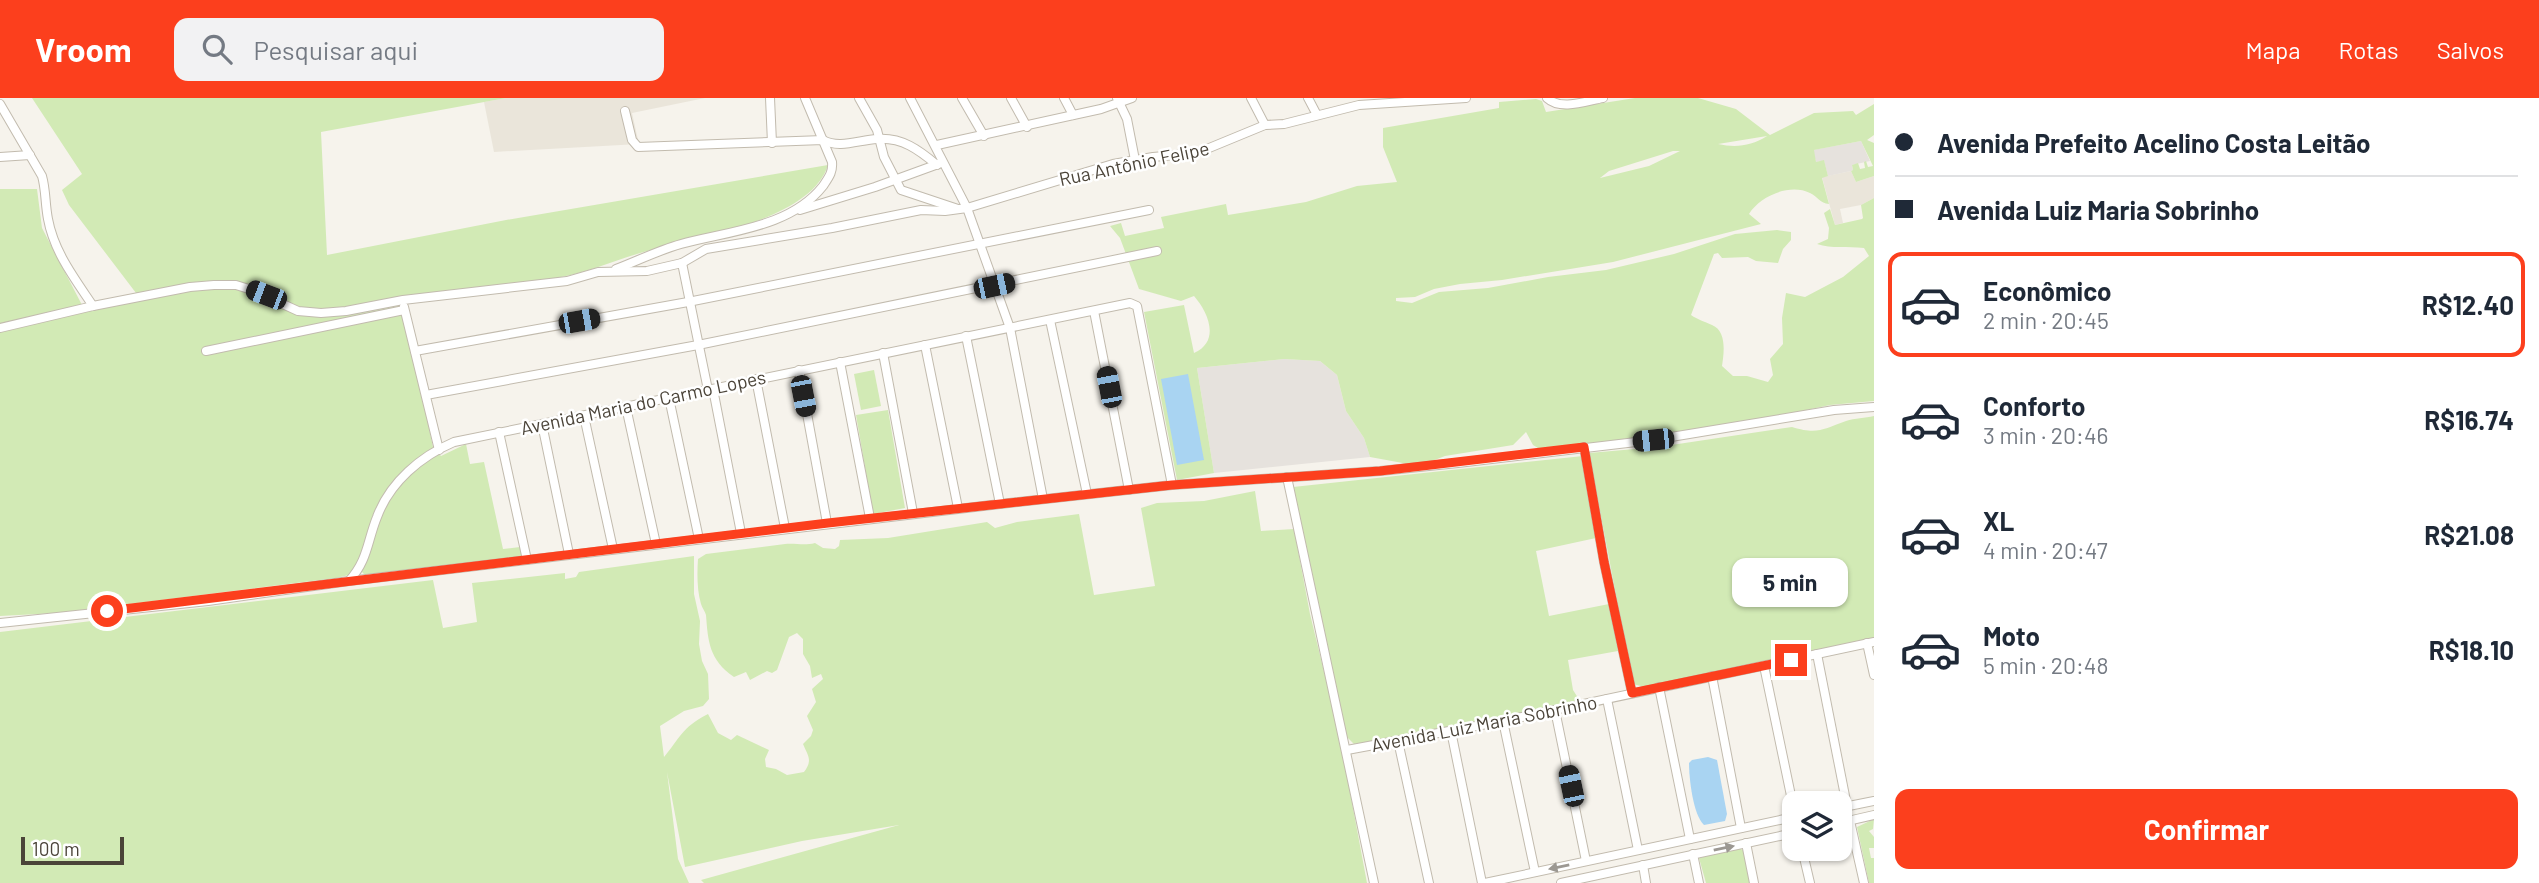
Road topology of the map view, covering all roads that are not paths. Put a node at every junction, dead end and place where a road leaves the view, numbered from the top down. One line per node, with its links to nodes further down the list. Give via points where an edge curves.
1 (770, 98): 25 (street)
2 (805, 98): 24 (street)
3 (859, 98): 23 (street)
4 (910, 98): 26 (street)
5 (962, 98): 22 (street)
6 (1011, 98): 21 (street)
7 (1064, 98): 18 (street)
8 (1132, 98): 14 (street)
9 (1251, 98): 20 (street)
10 (1308, 98): 19 (street)
11 (1466, 98): 15 (street, Rua Antônio Felipe)
12 (1547, 98): 13 (street, via 1564,104)
13 (1604, 98)
14 (1118, 101): 18 (street); 29 (street, via 1131,131)
15 (1357, 102): 19 (street, Rua Antônio Felipe)
16 (0, 105): 27 (street)
17 (625, 111): 25 (street, via 632,141 638,147)
18 (1073, 115): 21 (street)
19 (1317, 115): 20 (street, Rua Antônio Felipe)
20 (1265, 125): 29 (street, Rua Antônio Felipe, via 1197,153)
21 (1027, 127): 22 (street)
22 (984, 136): 26 (street)
23 (880, 138): 24 (street, via 838,144); 30 (street, via 906,143); 31 (street)
24 (822, 140): 25 (street); 34 (street, via 832,162 831,173 807,201)
25 (772, 143)
26 (937, 145): 30 (street)
27 (30, 155): 28 (street); 42 (street, via 46,187 48,220 57,248)
28 (0, 157)
29 (1135, 160): 32 (street, Rua Antônio Felipe)
30 (941, 163): 31 (street); 32 (street)
31 (894, 180): 32 (street, via 901,190); 34 (street)
32 (964, 208): 35 (street); 37 (street, Rua Antônio Felipe, via 921,210 706,249)
33 (1149, 210): 35 (street)
34 (788, 214): 38 (street, via 737,232 681,244)
35 (979, 245): 39 (street); 41 (street)
36 (1157, 251): 39 (street)
37 (682, 262): 38 (street, Rua Antônio Felipe, via 647,271); 41 (street)
38 (613, 270): 40 (street, via 567,281)
39 (994, 286): 47 (street); 49 (street)
40 (403, 300): 42 (street, via 310,313 224,284); 43 (street)
41 (688, 302): 49 (street); 52 (street)
42 (93, 306): 46 (street)
43 (404, 310): 51 (street); 52 (street)
44 (1094, 311): 45 (street, Avenida Maria do Carmo Lopes); 68 (street, Avenida Maria do Carmo Lopes, via 1130,303 1137,306); 69 (street)
45 (1050, 320): 47 (street, Avenida Maria do Carmo Lopes); 70 (street)
46 (0, 328)
47 (1010, 328): 48 (street, Avenida Maria do Carmo Lopes); 71 (street)
48 (966, 336): 50 (street, Avenida Maria do Carmo Lopes); 72 (street)
49 (698, 345): 57 (street); 58 (street)
50 (925, 345): 53 (street, Avenida Maria do Carmo Lopes); 73 (street)
51 (206, 351)
52 (415, 351): 58 (street)
53 (883, 353): 54 (street, Avenida Maria do Carmo Lopes); 74 (street)
54 (840, 362): 55 (street, Avenida Maria do Carmo Lopes); 75 (street)
55 (799, 370): 56 (street, Avenida Maria do Carmo Lopes); 76 (street)
56 (756, 379): 57 (street, Avenida Maria do Carmo Lopes); 77 (street)
57 (710, 389): 59 (street, Avenida Maria do Carmo Lopes); 78 (street)
58 (426, 396): 66 (street)
59 (669, 398): 60 (street, Avenida Maria do Carmo Lopes); 79 (street)
60 (626, 407): 62 (street, Avenida Maria do Carmo Lopes); 80 (street)
61 (1874, 407): 65 (street)
62 (584, 416): 63 (street, Avenida Maria do Carmo Lopes); 81 (street)
63 (542, 424): 64 (street, Avenida Maria do Carmo Lopes); 82 (street)
64 (499, 432): 66 (street, Avenida Maria do Carmo Lopes); 83 (street)
65 (1584, 447): 67 (street); 92 (street)
66 (439, 450): 84 (street, Avenida Maria do Carmo Lopes, via 397,482 377,516 364,562)
67 (1287, 477): 68 (street); 98 (street)
68 (1172, 485): 69 (street)
69 (1129, 490): 70 (street)
70 (1087, 494): 71 (street)
71 (1043, 499): 72 (street)
72 (1000, 504): 73 (street)
73 (958, 508): 74 (street)
74 (913, 513): 75 (street)
75 (870, 518): 76 (street)
76 (828, 523): 77 (street)
77 (785, 528): 78 (street)
78 (741, 533): 79 (street)
79 (699, 539): 80 (street)
80 (656, 544): 81 (street)
81 (613, 549): 82 (street)
82 (569, 554): 83 (street)
83 (527, 560): 84 (street)
84 (349, 581): 85 (street)
85 (0, 623)
86 (1871, 642): 87 (street, Avenida Luiz Maria Sobrinho); 89 (street)
87 (1816, 654): 88 (street, Avenida Luiz Maria Sobrinho); 100 (street)
88 (1765, 666): 90 (street, Avenida Luiz Maria Sobrinho); 99 (street)
89 (1874, 675)
90 (1712, 676): 91 (street, Avenida Luiz Maria Sobrinho); 107 (street)
91 (1659, 687): 92 (street, Avenida Luiz Maria Sobrinho); 111 (street)
92 (1632, 693): 93 (street, Avenida Luiz Maria Sobrinho)
93 (1607, 699): 94 (street, Avenida Luiz Maria Sobrinho); 113 (street)
94 (1555, 710): 95 (street, Avenida Luiz Maria Sobrinho); 116 (street)
95 (1503, 721): 96 (street, Avenida Luiz Maria Sobrinho); 120 (street)
96 (1451, 731): 97 (street, Avenida Luiz Maria Sobrinho); 125 (street)
97 (1398, 741): 98 (street, Avenida Luiz Maria Sobrinho); 124 (street)
98 (1347, 750): 123 (street)
99 (1790, 791)
100 (1840, 791)
101 (1874, 801): 102 (street)
102 (1852, 805)
103 (1874, 815): 105 (street)
104 (1782, 820): 106 (street)
105 (1852, 820)
106 (1772, 822): 107 (street); 110 (street)
107 (1741, 828): 111 (street)
108 (1852, 830): 131 (street)
109 (1782, 836): 110 (street)
110 (1770, 838): 112 (street)
111 (1690, 839): 113 (street)
112 (1746, 843): 115 (street, one-way to 112); 129 (street)
113 (1638, 850): 114 (street)
114 (1619, 854): 116 (street); 119 (street)
115 (1693, 854): 118 (street); 128 (street)
116 (1586, 861): 120 (street, one-way to 120)
117 (1805, 861): 130 (street)
118 (1643, 866): 119 (street); 127 (street)
119 (1619, 871): 121 (street)
120 (1535, 872): 122 (street)
121 (1591, 880): 126 (street)
122 (1508, 881): 125 (street)
123 (1374, 883)
124 (1429, 883)
125 (1484, 883)
126 (1561, 883)
127 (1646, 883)
128 (1699, 883)
129 (1754, 883)
130 (1810, 883)
131 (1864, 883)

